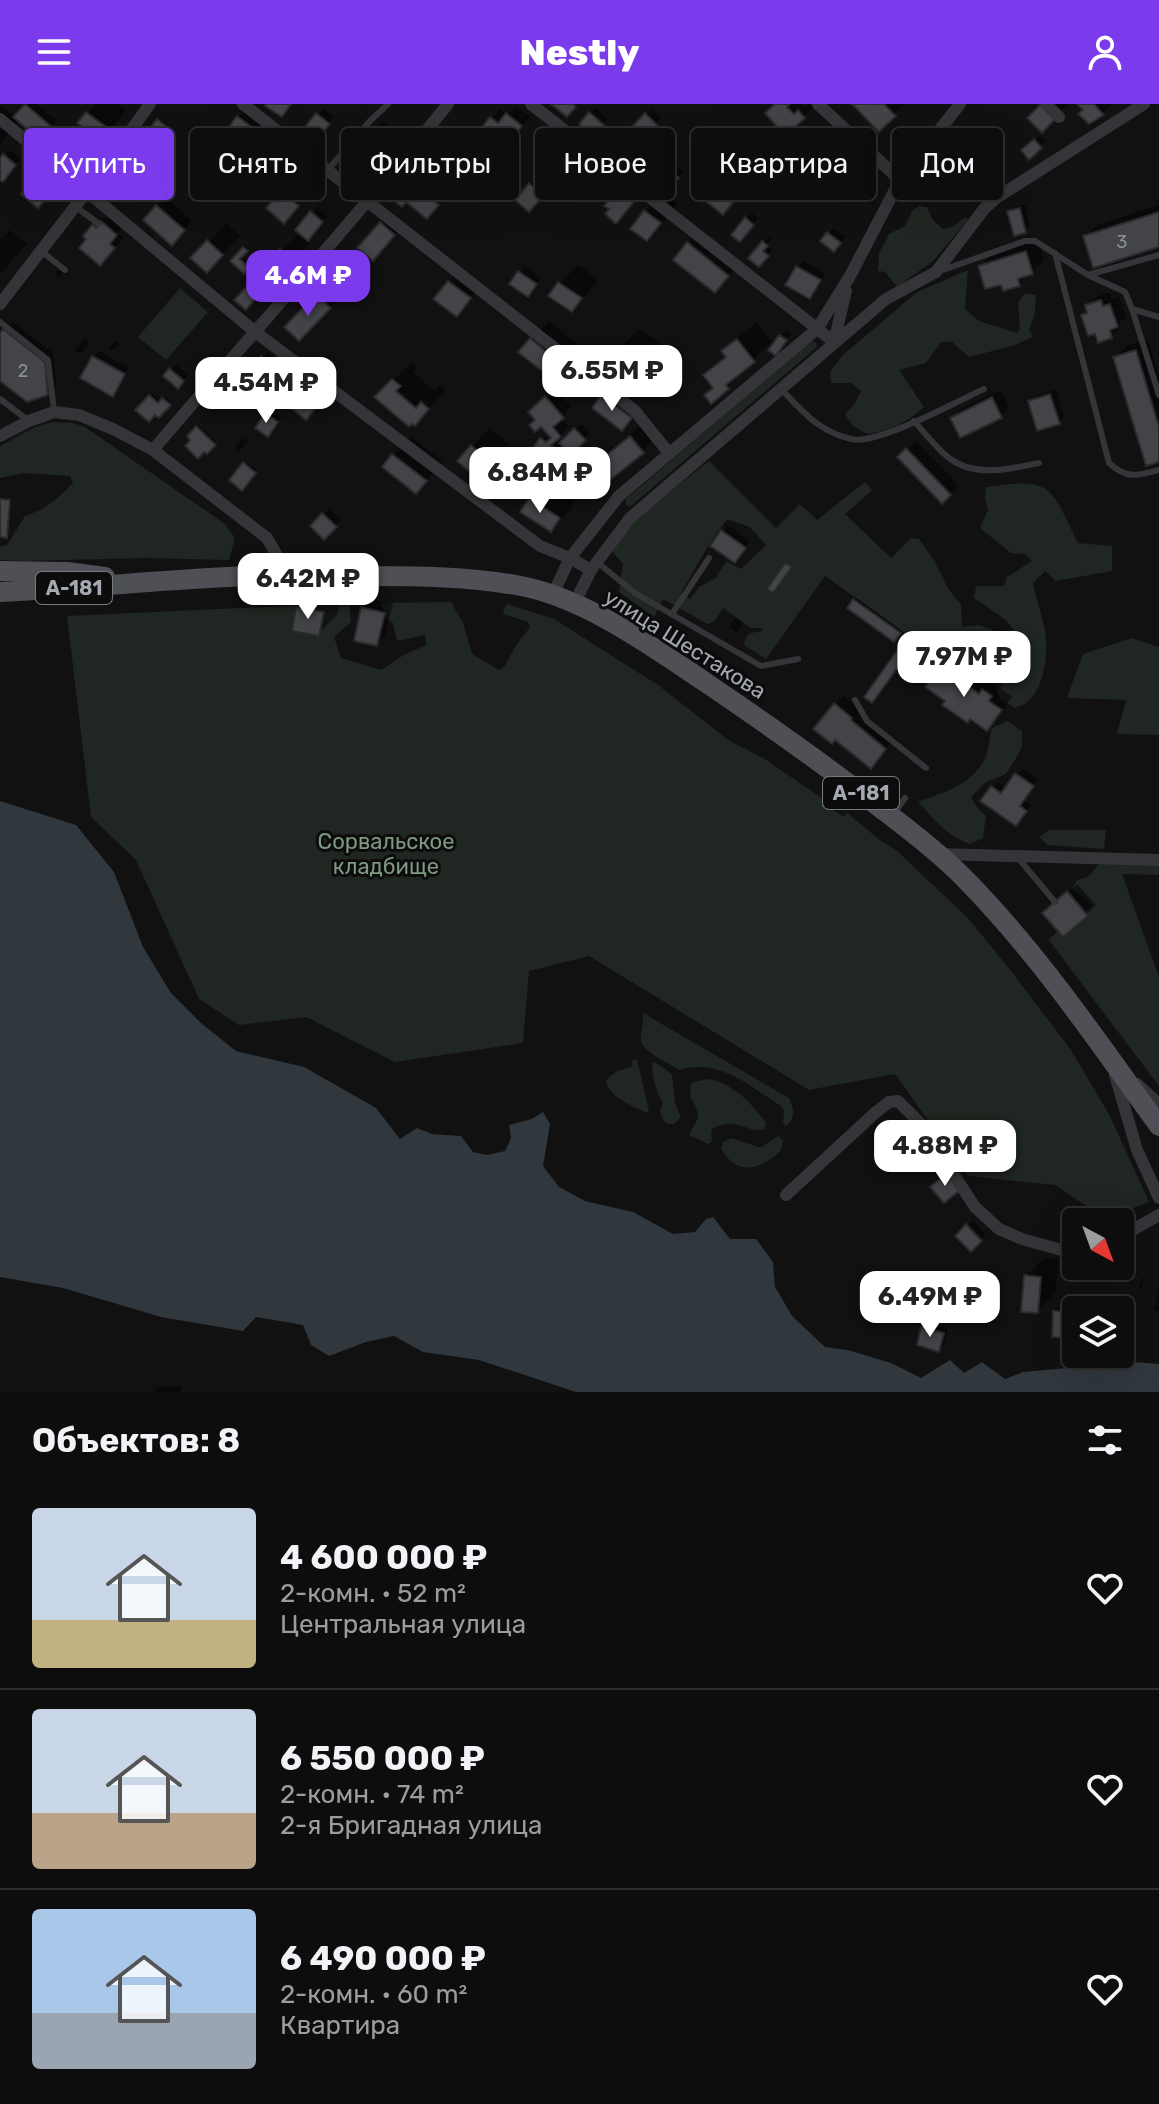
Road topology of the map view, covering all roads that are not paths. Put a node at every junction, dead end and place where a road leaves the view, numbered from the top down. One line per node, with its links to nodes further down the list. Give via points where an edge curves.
1 (150, 104): 12 (street)
2 (243, 104): 15 (street)
3 (388, 104): 15 (lane)
4 (448, 104): 20 (street)
5 (531, 104): 36 (street)
6 (818, 104): 16 (street)
7 (960, 104): 13 (street)
8 (1046, 104): 10 (street)
9 (1144, 104): 27 (street, via 996,198)
10 (1059, 117)
11 (0, 119): 14 (street)
12 (133, 128)
13 (941, 128)
14 (24, 139)
15 (327, 171): 20 (street)
16 (892, 173)
17 (892, 195): 29 (street)
18 (80, 200): 21 (street)
19 (98, 200): 37 (street)
20 (368, 203): 37 (street); 49 (street, via 635,411)
21 (75, 206): 22 (lane); 23 (street)
22 (99, 224)
23 (41, 251): 26 (lane); 30 (street)
24 (1055, 253): 27 (lane, via 1025,241); 28 (lane); 51 (lane, via 1109,463 1125,473)
25 (1159, 255): 28 (lane)
26 (65, 270)
27 (936, 272): 31 (street)
28 (1088, 275): 32 (lane, via 1125,292)
29 (850, 276): 34 (street); 36 (street)
30 (0, 303)
31 (878, 306): 34 (street); 38 (street)
32 (1132, 309): 33 (lane); 39 (lane)
33 (1159, 317)
34 (838, 320): 36 (street); 38 (street)
35 (0, 322): 44 (lane, via 48,360)
36 (817, 329): 38 (street); 49 (street)
37 (254, 331): 48 (street); 52 (street, via 540,546)
38 (834, 342): 40 (street)
39 (1156, 375): 42 (lane)
40 (780, 388): 46 (lane, via 804,416 854,441 898,431); 54 (street, via 630,518)
41 (984, 389): 46 (lane)
42 (1159, 395)
43 (0, 399): 45 (lane)
44 (54, 412): 45 (street); 48 (street, via 90,420)
45 (29, 421): 47 (street)
46 (914, 421): 50 (lane, via 949,458 969,469 1001,471)
47 (0, 436)
48 (153, 450): 56 (street, via 267,538)
49 (669, 453): 52 (street, via 619,496)
50 (1039, 463)
51 (1159, 470)
52 (570, 558): 54 (street); 59 (street)
53 (709, 558): 61 (lane)
54 (594, 566): 60 (street); 61 (lane)
55 (0, 571): 57 (main road, А-181)
56 (288, 575): 57 (main road, А-181); 59 (main road, улица Шестакова / А-181, via 472,579)
57 (149, 582): 58 (main road, А-181)
58 (0, 592)
59 (553, 594): 60 (main road, улица Шестакова / А-181)
60 (574, 604): 66 (main road, улица Шестакова / А-181, via 679,665)
61 (672, 614): 62 (lane, via 761,666)
62 (798, 659)
63 (855, 700): 64 (lane, via 867,721)
64 (926, 768)
65 (905, 798): 66 (lane)
66 (892, 817): 67 (main road, улица Шестакова / А-181)
67 (939, 854): 68 (street); 71 (main road, улица Шестакова / А-181, via 1001,917)
68 (1016, 855): 69 (street); 70 (lane)
69 (1159, 860)
70 (1055, 902)
71 (1111, 1060): 72 (street, улица Шестакова); 73 (main road, А-181); 75 (street, via 1137,1150)
72 (1159, 1104)
73 (1159, 1126)
74 (786, 1195): 78 (street, via 875,1113 898,1101 920,1123 975,1207 999,1229)
75 (1159, 1198)
76 (1159, 1215): 77 (street)
77 (1134, 1229)
78 (1062, 1250)

